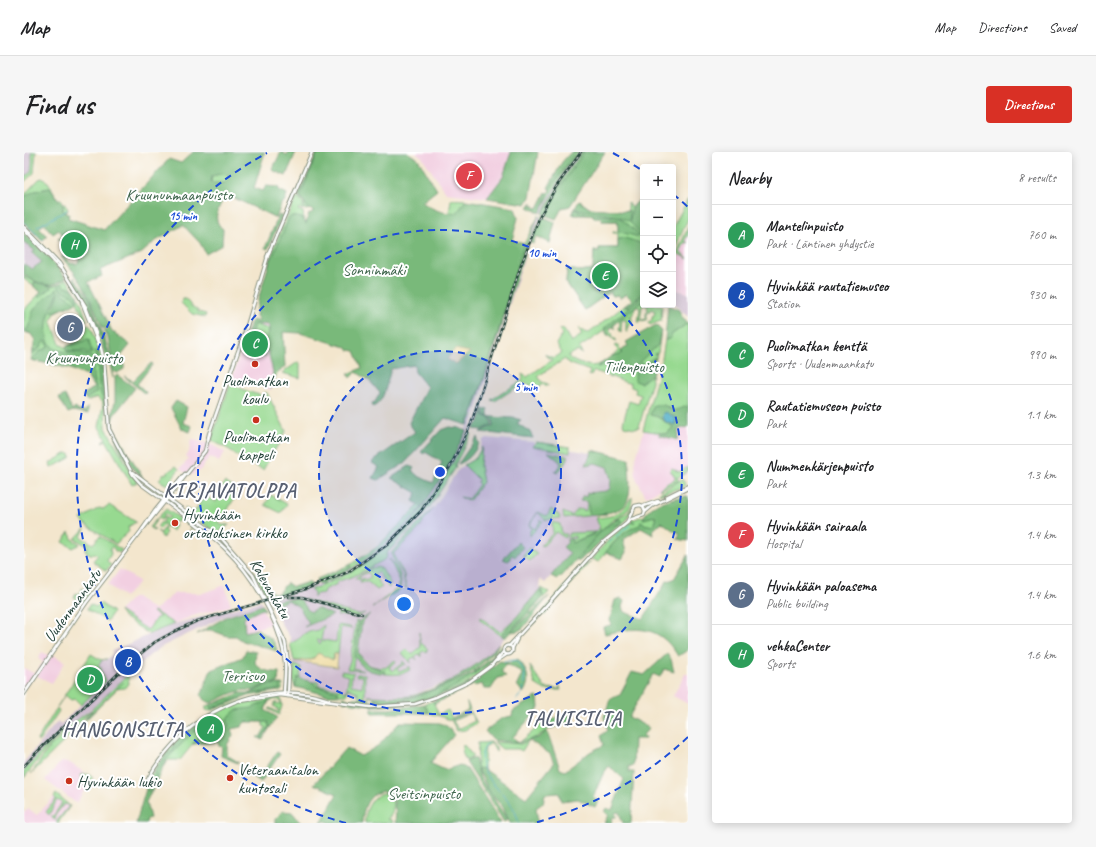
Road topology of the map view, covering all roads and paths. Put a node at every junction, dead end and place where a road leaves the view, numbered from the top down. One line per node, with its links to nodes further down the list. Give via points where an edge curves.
1 (312, 152): 6 (main road, Uudenmaankatu, via 270,249 203,452)
2 (24, 227): 4 (main road, Kalevankatu, via 52,254)
3 (24, 230): 4 (main road, Kalevankatu)
4 (64, 272): 6 (main road, Kalevankatu, via 79,293 92,321 102,354 107,385 107,425 112,438 132,472)
5 (688, 487): 7 (main road); 9 (main road, via 652,506)
6 (165, 500): 18 (main road, Uudenmaankatu, via 86,603); 19 (main road, Kalevankatu, via 220,542 251,577 281,638 285,663); 20 (main road, Kalevankatu, via 222,539 256,580 285,642 289,669)
7 (643, 506): 8 (main road, via 637,505); 9 (main road)
8 (633, 510): 10 (main road); 11 (main road)
9 (645, 513): 10 (main road, via 641,517)
10 (636, 517): 11 (main road)
11 (627, 522): 12 (main road, via 602,543)
12 (517, 638): 13 (main road); 14 (main road)
13 (509, 646): 14 (main road); 15 (main road, via 505,647)
14 (512, 649): 16 (main road, via 511,654)
15 (504, 652): 16 (main road); 17 (main road)
16 (506, 654): 17 (main road)
17 (495, 662): 20 (main road, via 469,682 441,696 421,702 377,707)
18 (24, 694)
19 (284, 694): 20 (main road); 21 (main road, via 241,701 211,713 185,731 165,752)
20 (288, 694)
21 (148, 778)

